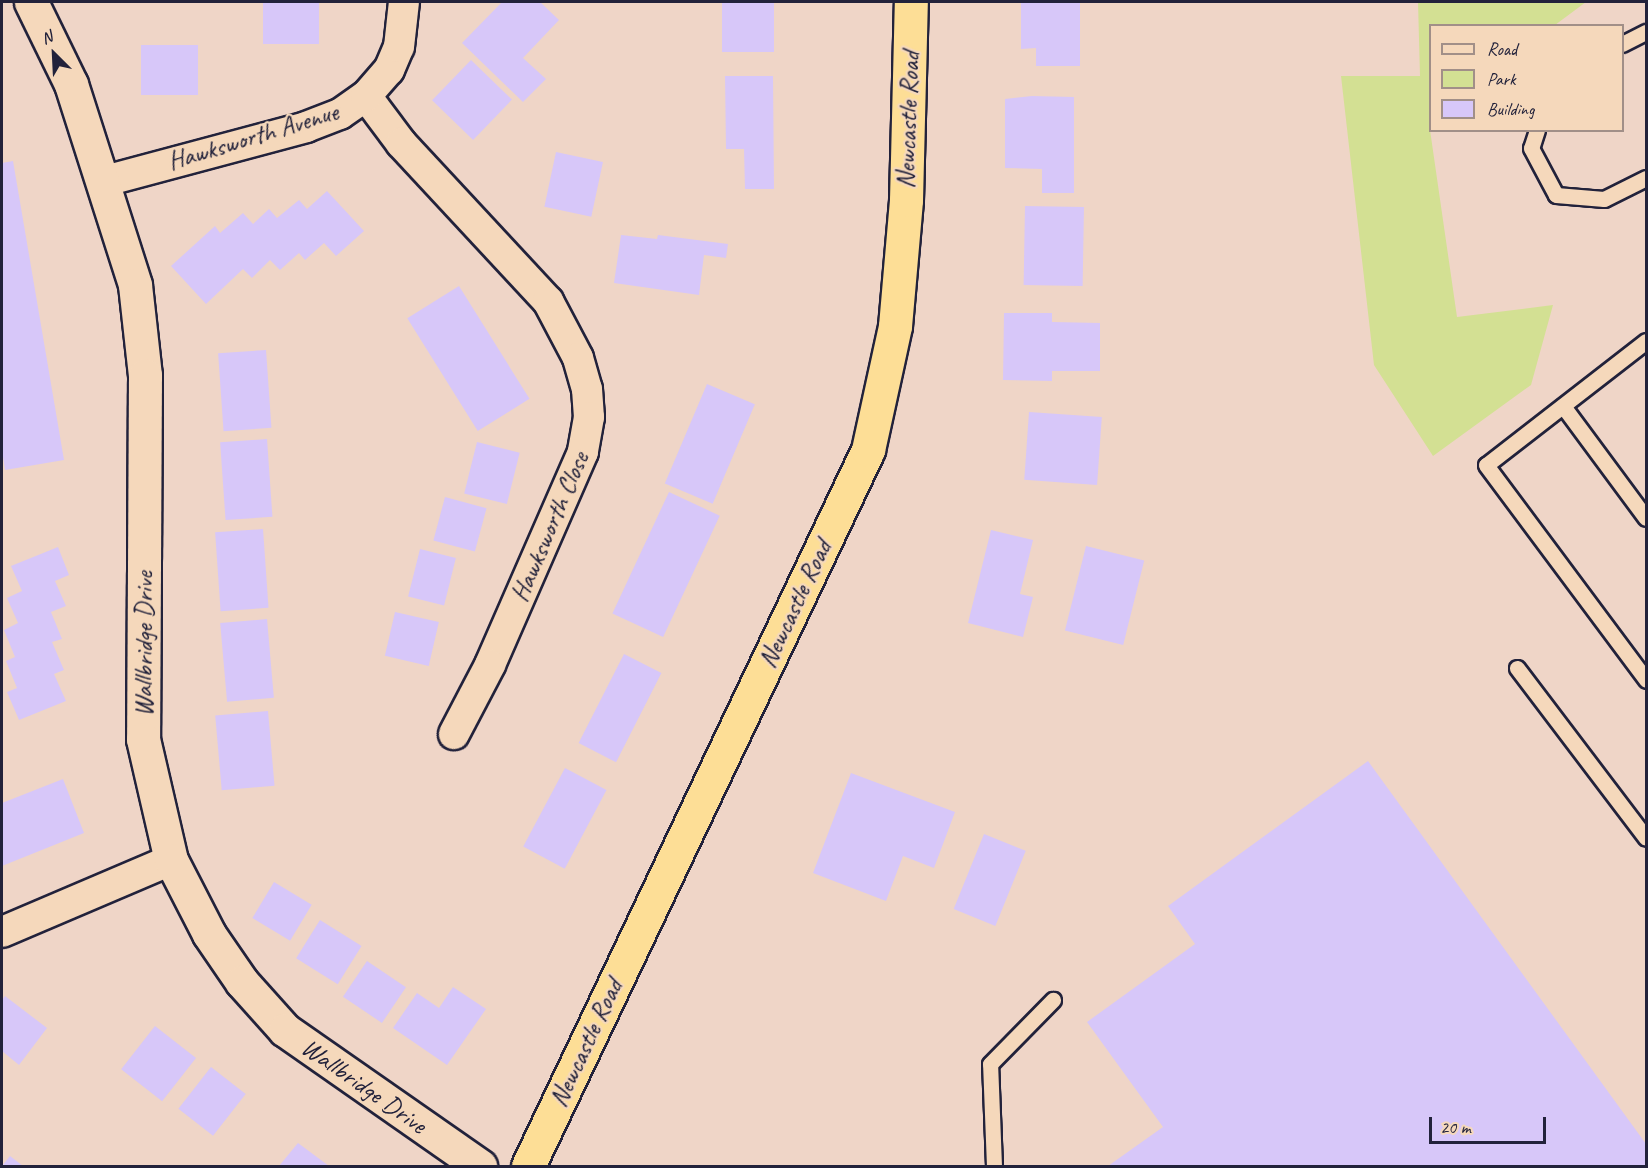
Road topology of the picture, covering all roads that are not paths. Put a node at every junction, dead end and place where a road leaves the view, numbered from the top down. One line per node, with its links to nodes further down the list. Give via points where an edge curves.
1 (31, 2): 9 (street, Wallbridge Drive, via 71,84)
2 (404, 2): 6 (street, Hawksworth Avenue, via 399,47 389,70)
3 (911, 2): 21 (highway, Newcastle Road, via 906,200 895,327 868,450)
4 (1647, 32): 5 (lane)
5 (1624, 44)
6 (366, 96): 9 (street, Hawksworth Avenue, via 340,114 306,127); 15 (street, Hawksworth Close, via 401,143 548,301 578,358 587,388 589,417 584,452 490,665)
7 (1536, 132): 8 (lane, via 1530,147 1556,195 1604,199)
8 (1647, 178)
9 (105, 181): 17 (street, Wallbridge Drive, via 135,285 145,375 143,740)
10 (1646, 343): 11 (lane)
11 (1563, 406): 12 (lane); 14 (lane, via 1486,465)
12 (1647, 518)
13 (1517, 668): 16 (lane)
14 (1647, 680)
15 (454, 734)
16 (1647, 838)
17 (171, 860): 18 (street); 20 (street, Wallbridge Drive, via 222,953 285,1030)
18 (2, 932)
19 (1053, 1000): 22 (lane, via 990,1064)
20 (480, 1167)
21 (528, 1167)
22 (994, 1167)

